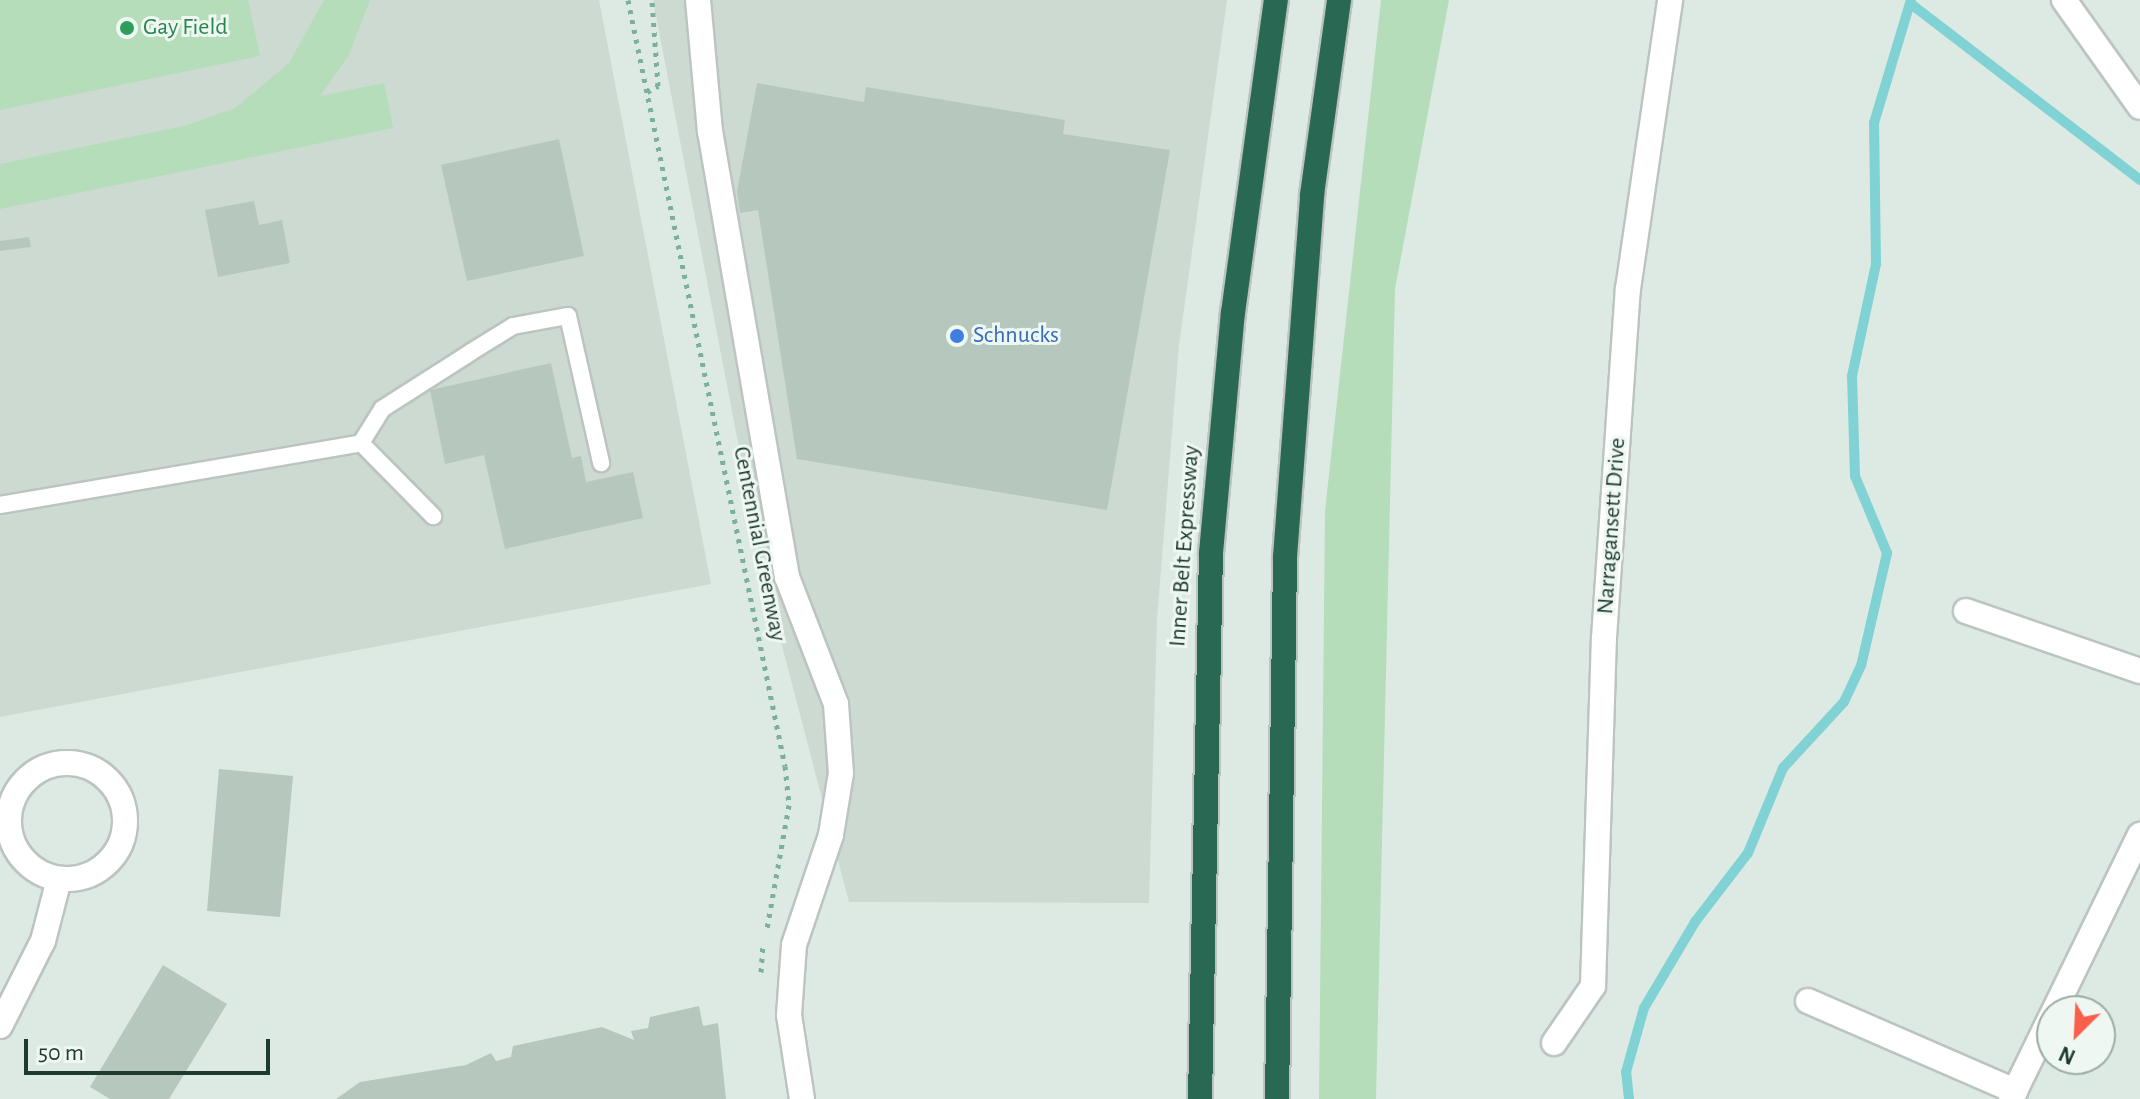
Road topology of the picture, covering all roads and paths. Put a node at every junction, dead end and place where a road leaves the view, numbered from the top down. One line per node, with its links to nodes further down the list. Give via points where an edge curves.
1 (628, 0): 8 (path, Centennial Greenway)
2 (652, 0): 8 (path, via 658,86)
3 (698, 0): 25 (street, via 710,131 787,577 836,704 841,773 831,835 794,945 789,1015)
4 (1276, 0): 26 (highway, Inner Belt Expressway, via 1233,313 1211,553)
5 (1339, 0): 27 (highway, via 1312,195 1285,557)
6 (1670, 0): 22 (street, Narragansett Drive, via 1628,289 1604,638 1593,986)
7 (2064, 0): 9 (street)
8 (647, 92): 18 (path, Centennial Greenway, via 785,766 789,805 760,958)
9 (2140, 107)
10 (361, 443): 11 (lane, via 382,409 481,345 513,326 568,316); 12 (lane); 13 (lane)
11 (601, 463)
12 (0, 505)
13 (433, 516)
14 (1966, 611): 15 (street)
15 (2140, 671)
16 (2140, 835): 19 (street)
17 (59, 879): 17 (street, via 96,872 122,843 119,796 85,765 38,771 10,808 14,846 40,873); 21 (street, via 43,941)
18 (762, 988)
19 (2062, 995)
20 (1808, 1001): 24 (street)
21 (0, 1026)
22 (1554, 1043)
23 (2036, 1048): 24 (street)
24 (2013, 1095)
25 (802, 1099)
26 (1200, 1099)
27 (1277, 1099)

